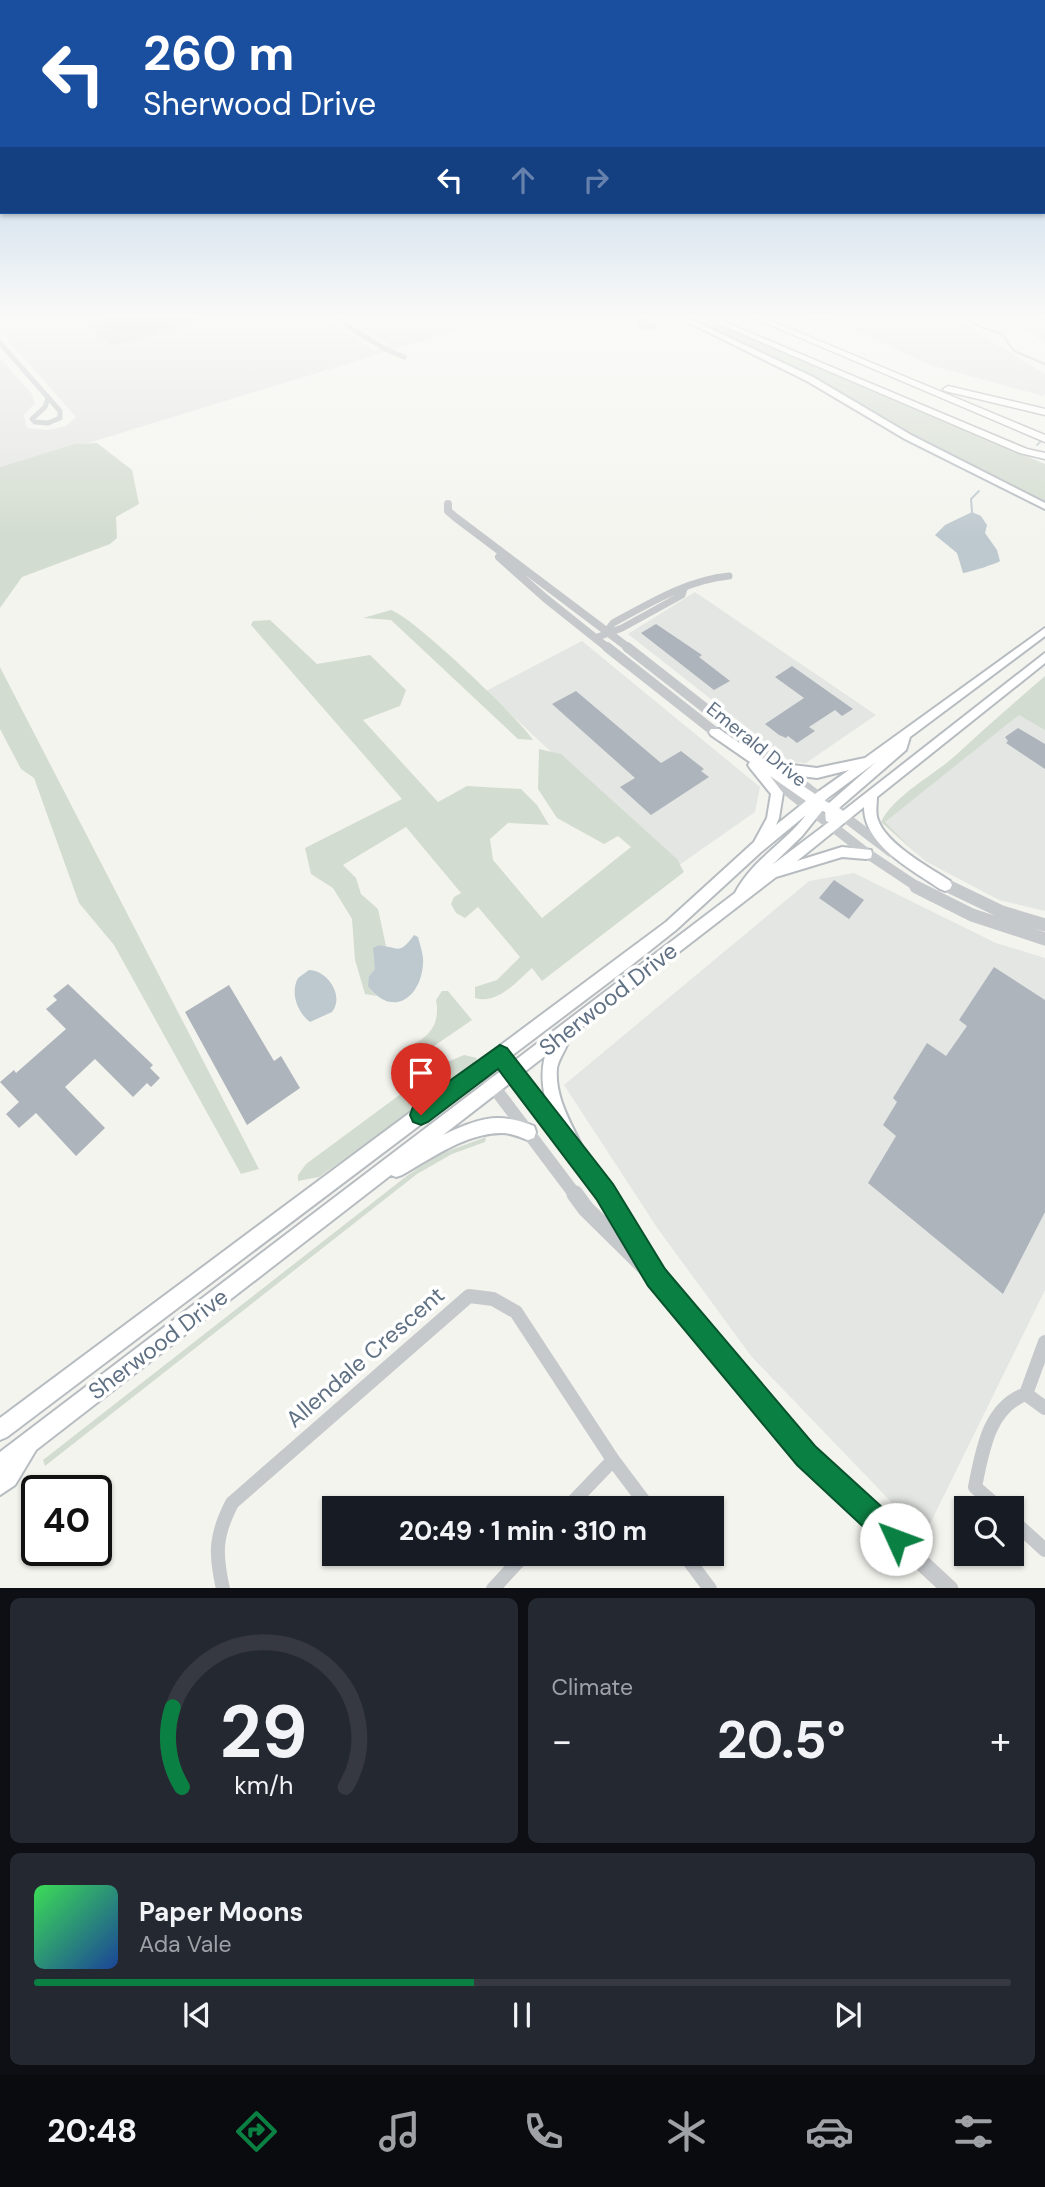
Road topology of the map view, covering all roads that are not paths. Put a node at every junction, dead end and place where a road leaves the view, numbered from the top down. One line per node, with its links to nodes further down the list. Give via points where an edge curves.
1 (40, 389): 7 (street)
2 (828, 389): 12 (main road, via 953,461)
3 (877, 389): 10 (highway, via 1024,452)
4 (892, 389): 10 (highway)
5 (927, 389): 9 (highway)
6 (947, 389): 8 (highway)
7 (48, 398): 7 (street, via 32,419 35,422 60,418 60,411)
8 (1045, 412)
9 (1045, 439)
10 (1045, 456)
11 (448, 504): 13 (street, Emerald Drive, via 451,514)
12 (1045, 506)
13 (474, 533): 15 (street, Emerald Drive); 17 (street, Emerald Drive)
14 (729, 576): 15 (street, via 709,578 684,589 682,595 622,628)
15 (607, 631): 17 (street); 23 (street, Emerald Drive)
16 (1045, 631): 20 (main road, Sherwood Drive)
17 (595, 638): 19 (street, Emerald Drive)
18 (1045, 657): 24 (main road, Sherwood Drive)
19 (715, 732): 22 (street, Emerald Drive); 25 (main road)
20 (907, 734): 21 (main road, Sherwood Drive); 25 (main road, via 902,747)
21 (871, 760): 23 (main road, via 817,773); 25 (main road, Sherwood Drive)
22 (754, 765): 25 (street, Emerald Drive); 28 (main road, via 777,793 773,818)
23 (784, 769): 25 (street, Emerald Drive)
24 (871, 797): 26 (main road, Sherwood Drive); 31 (main road, via 872,822 880,832)
25 (820, 806): 26 (main road); 27 (main road); 28 (main road, Sherwood Drive); 32 (main road, via 752,876)
26 (844, 817): 27 (main road, Sherwood Drive); 31 (street)
27 (831, 827): 29 (street); 30 (main road, Sherwood Drive)
28 (755, 848): 36 (main road, Sherwood Drive, via 671,926)
29 (866, 854): 30 (main road, via 835,854); 34 (street, via 932,896 992,923)
30 (765, 878): 32 (main road, Sherwood Drive)
31 (945, 885): 33 (street, via 1002,912)
32 (741, 896): 35 (main road, Sherwood Drive)
33 (1045, 925)
34 (1045, 939)
35 (578, 1021): 38 (main road, Sherwood Drive); 41 (main road, via 556,1047 548,1065 552,1094)
36 (500, 1055): 37 (main road, Sherwood Drive); 38 (street)
37 (481, 1070): 39 (street); 47 (main road, Sherwood Drive)
38 (514, 1073): 39 (main road, Sherwood Drive); 41 (street)
39 (494, 1087): 40 (street); 42 (main road, Sherwood Drive)
40 (528, 1132): 42 (main road, via 501,1125 472,1131); 43 (street, via 586,1209)
41 (579, 1158): 43 (street, via 605,1192)
42 (353, 1194): 48 (main road, Sherwood Drive)
43 (656, 1278): 62 (street, via 806,1455)
44 (1045, 1342): 45 (street)
45 (1026, 1394): 46 (street); 54 (street, via 1014,1398 986,1433 975,1487)
46 (1045, 1408)
47 (0, 1430)
48 (30, 1442): 50 (main road, Sherwood Drive); 51 (main road)
49 (612, 1460): 52 (street); 53 (street, Allendale Crescent); 59 (street, Allendale Crescent, via 516,1312 493,1298 469,1296 232,1503 217,1531)
50 (0, 1465)
51 (0, 1485)
52 (578, 1496)
53 (640, 1496)
54 (985, 1496)
55 (1024, 1531): 56 (street)
56 (1045, 1550)
57 (514, 1566): 60 (street)
58 (693, 1566): 61 (street)
59 (223, 1588)
60 (493, 1588)
61 (710, 1588)
62 (950, 1588)

